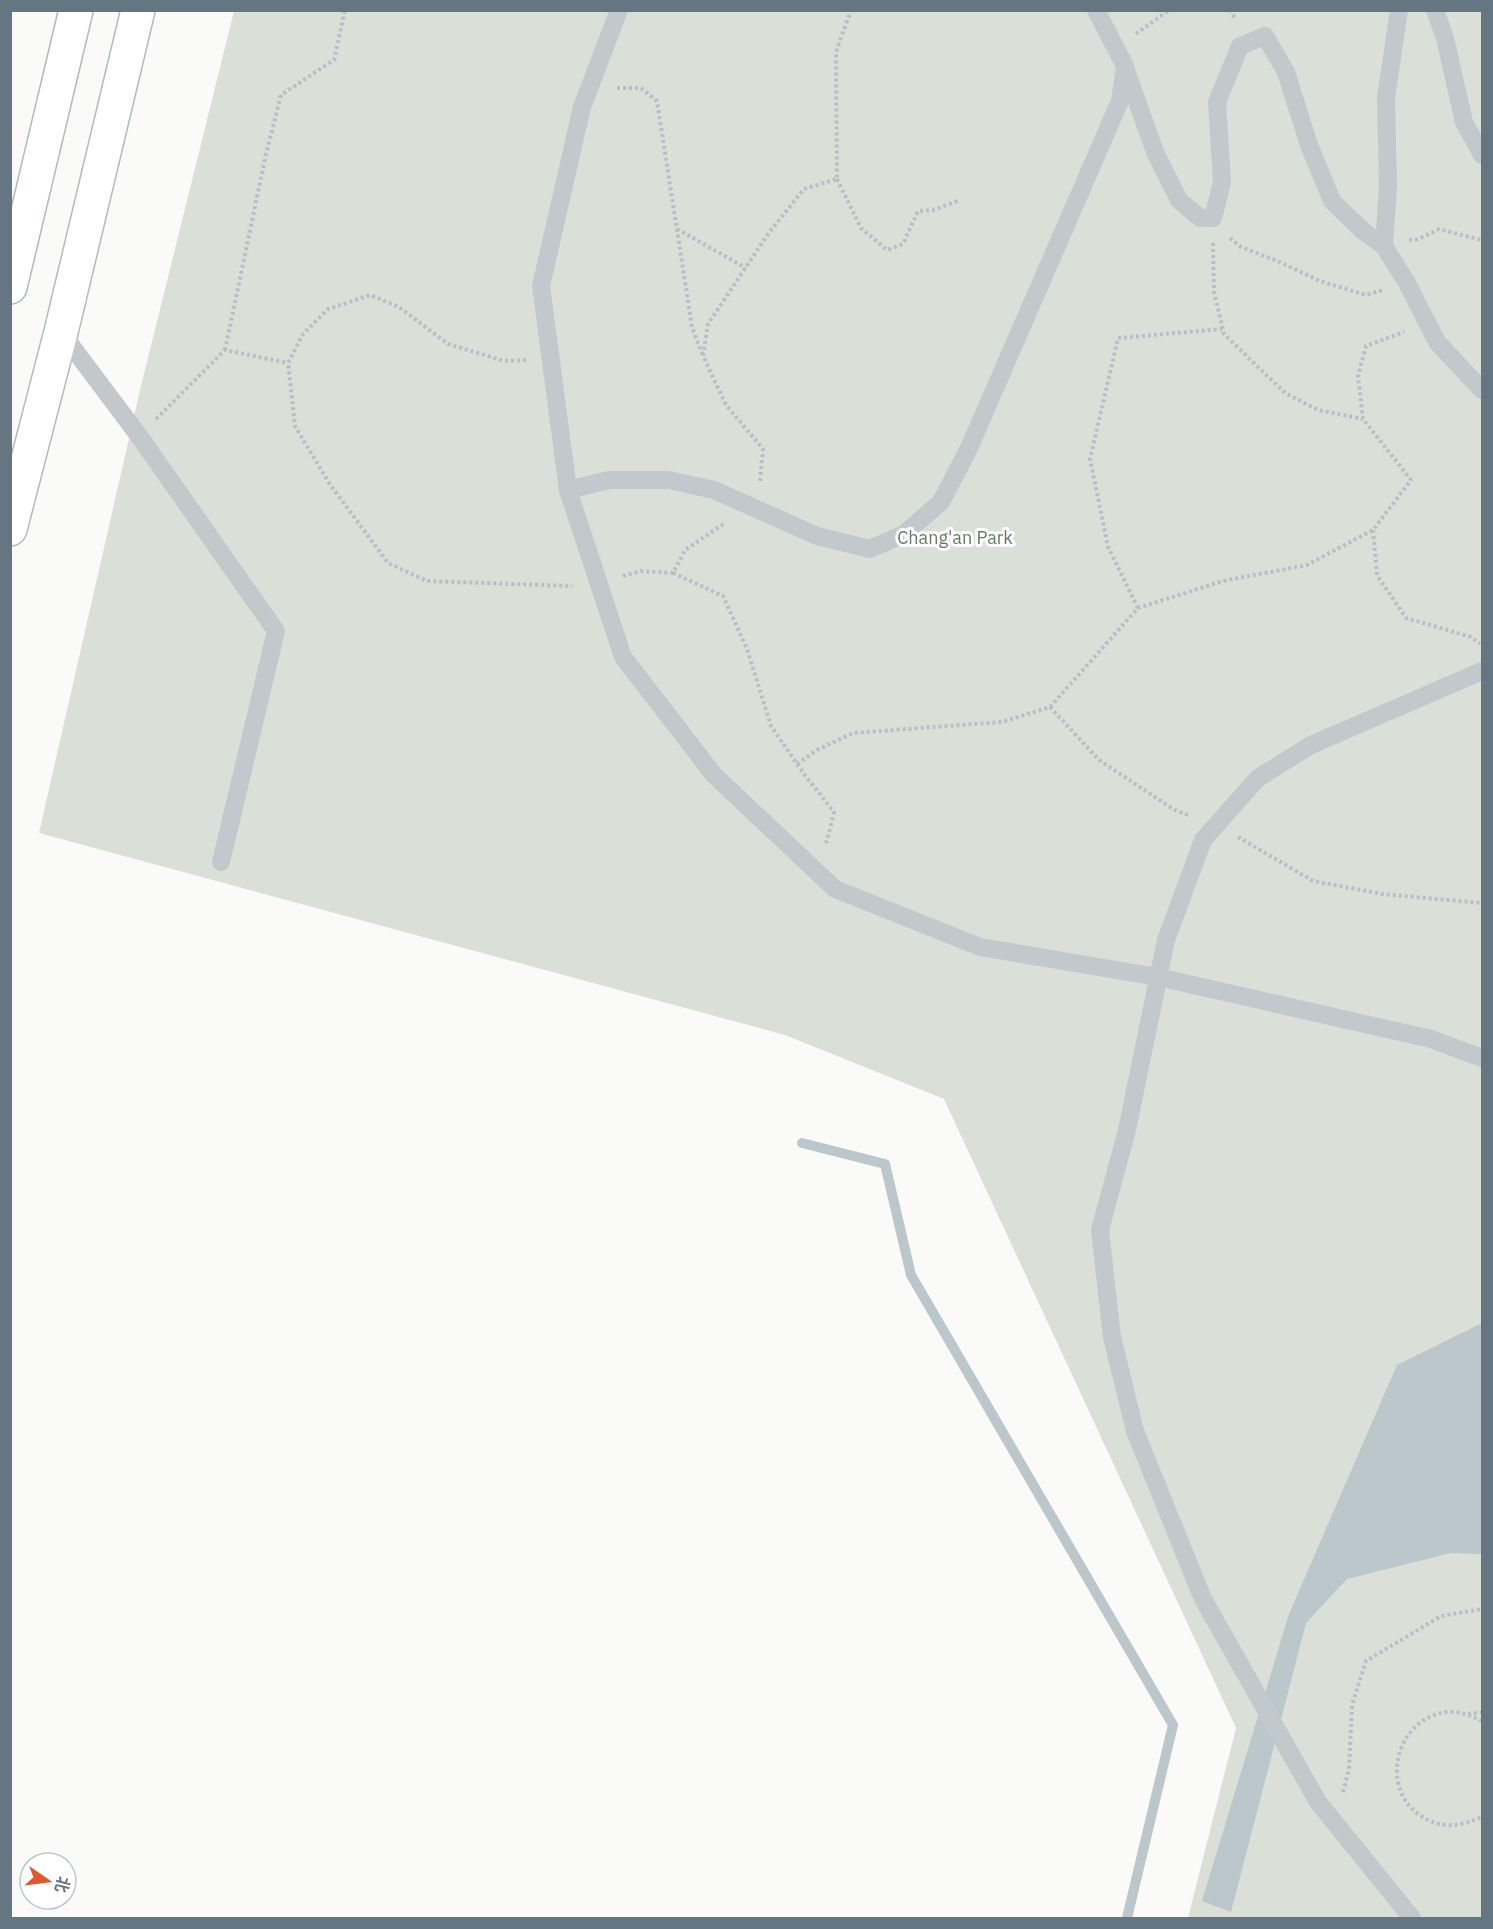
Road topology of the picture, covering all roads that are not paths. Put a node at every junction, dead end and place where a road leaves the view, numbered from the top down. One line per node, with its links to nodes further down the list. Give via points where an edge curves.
1 (76, 10): 10 (main road)
2 (138, 10): 11 (main road)
3 (619, 10): 13 (lane, via 582,107 541,286)
4 (1096, 10): 7 (lane)
5 (1399, 10): 9 (lane, via 1386,98 1388,186)
6 (1435, 10): 8 (lane, via 1464,122)
7 (1125, 66): 9 (lane, via 1155,152 1179,200 1200,218 1213,221 1222,182 1217,102 1239,46 1265,36 1286,72 1332,201); 13 (lane, via 1120,101 969,448 941,502 904,534 870,549 817,536 714,490 669,480 609,480)
8 (1482, 156)
9 (1384, 246): 12 (lane, via 1437,342)
10 (10, 287)
11 (61, 333): 14 (main road); 16 (lane, via 276,631)
12 (1482, 390)
13 (568, 490): 17 (lane, via 623,657 714,776 835,890 980,947)
14 (10, 529)
15 (1482, 671): 17 (lane, via 1311,745 1258,778 1203,840 1166,940)
16 (221, 862)
17 (1158, 977): 18 (lane, via 1431,1039); 19 (lane, via 1127,1130 1100,1230 1112,1337 1134,1431 1203,1599 1318,1802)
18 (1482, 1058)
19 (1412, 1918)

